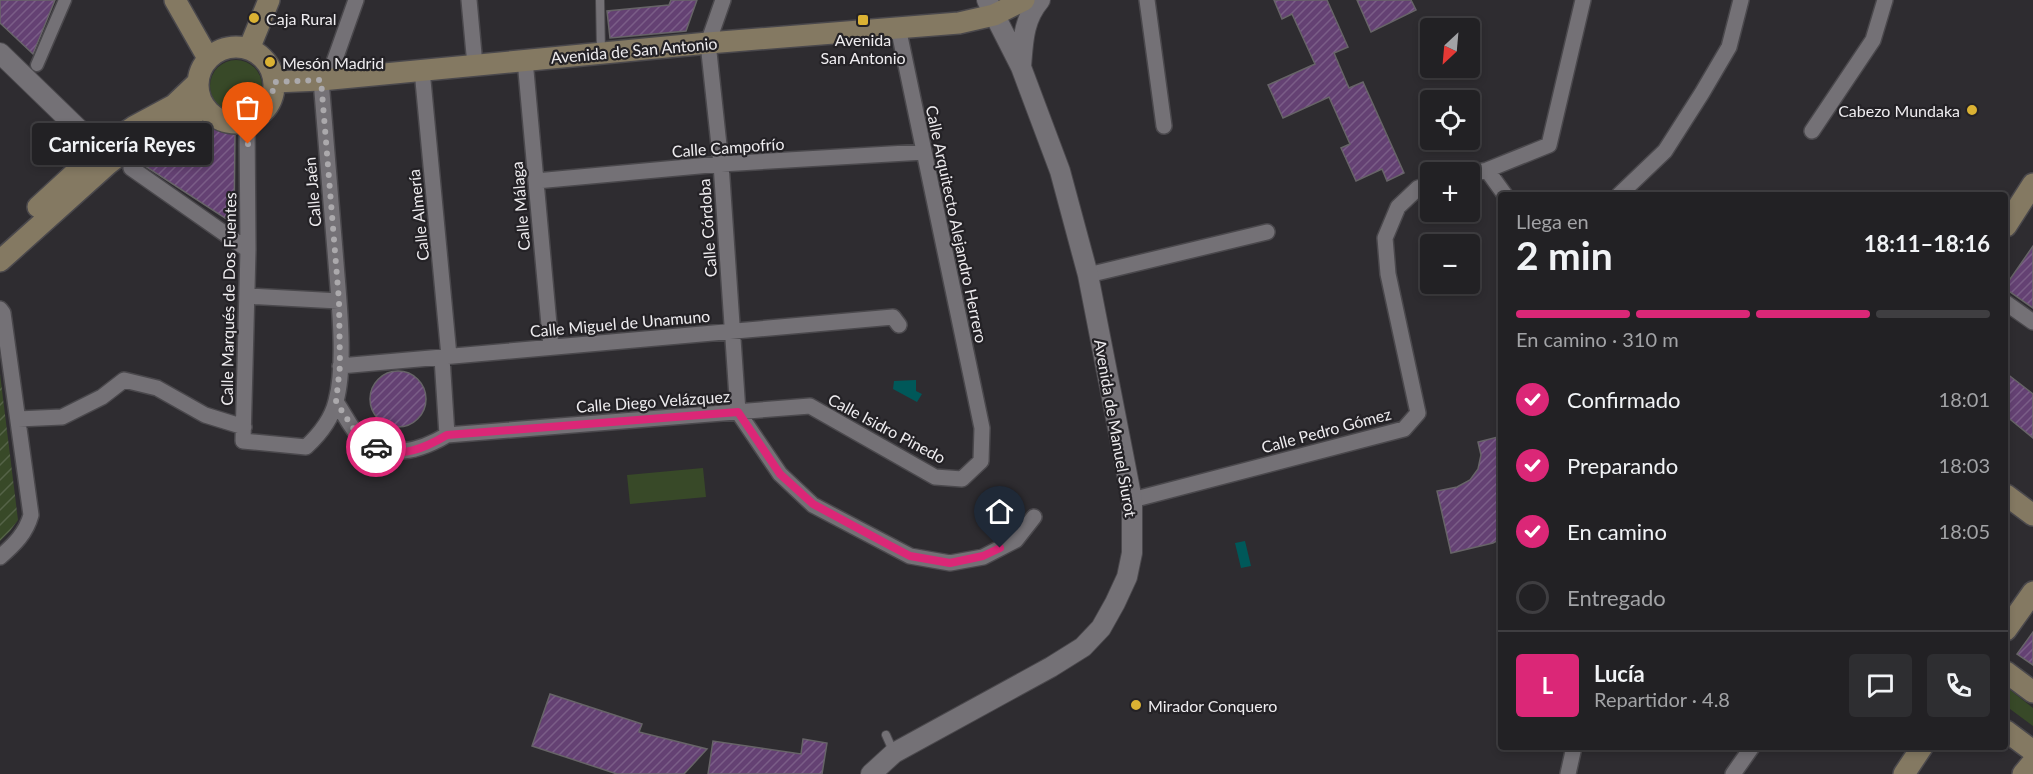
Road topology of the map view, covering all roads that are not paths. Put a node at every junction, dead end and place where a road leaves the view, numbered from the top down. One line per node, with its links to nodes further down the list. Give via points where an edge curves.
1 (65, 0): 22 (street)
2 (175, 0): 20 (main road)
3 (269, 0): 17 (main road)
4 (356, 0): 26 (street)
5 (469, 0): 23 (street)
6 (600, 0): 19 (lane)
7 (723, 0): 16 (street)
8 (1024, 0): 14 (main road)
9 (1040, 0): 24 (street, Avenida de Manuel Siurot, via 1024,28)
10 (1147, 0): 31 (street)
11 (1583, 0): 37 (street, via 1549,145)
12 (1741, 0): 43 (street, via 1729,47 1702,93 1665,151)
13 (1885, 0): 32 (street, via 1873,40)
14 (990, 7): 15 (main road, Avenida de San Antonio, via 959,23); 24 (street, Avenida de Manuel Siurot)
15 (898, 27): 16 (main road, Avenida de San Antonio); 34 (street, Calle Arquitecto Alejandro Herrero)
16 (708, 43): 19 (main road, Avenida de San Antonio); 35 (street, Calle Córdoba)
17 (249, 49): 20 (main road, via 227,48); 27 (main road, via 266,62)
18 (0, 53): 33 (street)
19 (602, 53): 21 (main road, Avenida de San Antonio)
20 (208, 58): 28 (main road)
21 (525, 60): 23 (main road, Avenida de San Antonio); 39 (street, Calle Málaga)
22 (37, 65)
23 (475, 65): 25 (main road, Avenida de San Antonio)
24 (1021, 67): 49 (street, Avenida de Manuel Siurot, via 1060,171)
25 (422, 70): 26 (main road, Avenida de San Antonio); 58 (street, Calle Almería)
26 (325, 79): 27 (main road, Avenida de San Antonio); 51 (street, Calle Jaén)
27 (274, 82): 30 (main road, via 267,107)
28 (197, 83): 29 (main road); 33 (main road, via 174,105)
29 (205, 108): 30 (main road, via 224,122); 48 (main road, via 146,135)
30 (246, 122): 47 (street, Calle Marqués de Dos Fuentes)
31 (1164, 126)
32 (1812, 130)
33 (100, 150): 46 (main road)
34 (924, 152): 35 (street, Calle Campofrío); 63 (street, Calle Arquitecto Alejandro Herrero)
35 (721, 164): 39 (street, Calle Campofrío); 56 (street, Calle Córdoba)
36 (131, 168): 47 (street)
37 (1487, 170): 38 (street); 42 (street)
38 (1480, 172)
39 (536, 181): 57 (street, Calle Málaga)
40 (2033, 184): 44 (main road)
41 (1420, 187): 67 (street, Calle Pedro Gómez, via 1398,207 1385,238 1388,274 1418,413 1404,429)
42 (1503, 192)
43 (1621, 192)
44 (2008, 223)
45 (1267, 232): 49 (street)
46 (0, 241)
47 (248, 250): 50 (street, Calle Marqués de Dos Fuentes)
48 (0, 261)
49 (1088, 275): 67 (street, Avenida de Manuel Siurot)
50 (247, 296): 51 (street); 64 (street, Calle Marqués de Dos Fuentes)
51 (339, 301): 59 (street, Calle Jaén)
52 (2008, 304): 54 (street)
53 (0, 309): 62 (street)
54 (2033, 322)
55 (899, 325): 56 (street, Calle Miguel de Unamuno, via 893,317)
56 (731, 332): 57 (street, Calle Miguel de Unamuno); 61 (street, Calle Córdoba)
57 (551, 347): 58 (street, Calle Miguel de Unamuno)
58 (446, 357): 59 (street, Calle Miguel de Unamuno); 65 (street, Calle Almería)
59 (340, 366): 60 (street, Calle Jaén)
60 (336, 402): 64 (street, Calle Jaén, via 327,423 306,447); 65 (street, Calle Diego Velázquez, via 359,437 379,449 402,453 428,446)
61 (738, 412): 63 (street, Calle Isidro Pinedo, via 810,406 935,477 962,479 981,461); 65 (street, Calle Diego Velázquez); 69 (street, Calle Diego Velázquez, via 780,474 813,504 910,556 950,563 983,556 1016,540)
62 (18, 419): 64 (street, via 62,417 102,397 124,380 157,388); 70 (street, via 31,515 27,528)
63 (982, 428)
64 (243, 434)
65 (447, 435)
66 (2008, 496): 68 (main road)
67 (1132, 500): 81 (street, Avenida de Manuel Siurot, via 1132,553 1127,577 1101,628 1083,647 1051,667 890,744)
68 (2033, 515)
69 (1034, 517)
70 (0, 557)
71 (2033, 592): 72 (main road)
72 (2008, 627)
73 (2008, 673): 74 (main road)
74 (2033, 692)
75 (2008, 733): 79 (main road)
76 (1573, 750): 82 (street)
77 (1750, 750): 83 (street)
78 (1920, 750): 84 (main road)
79 (2033, 752)
80 (2033, 762): 85 (main road)
81 (871, 774)
82 (1568, 774)
83 (1733, 774)
84 (1904, 774)
85 (2023, 774)

